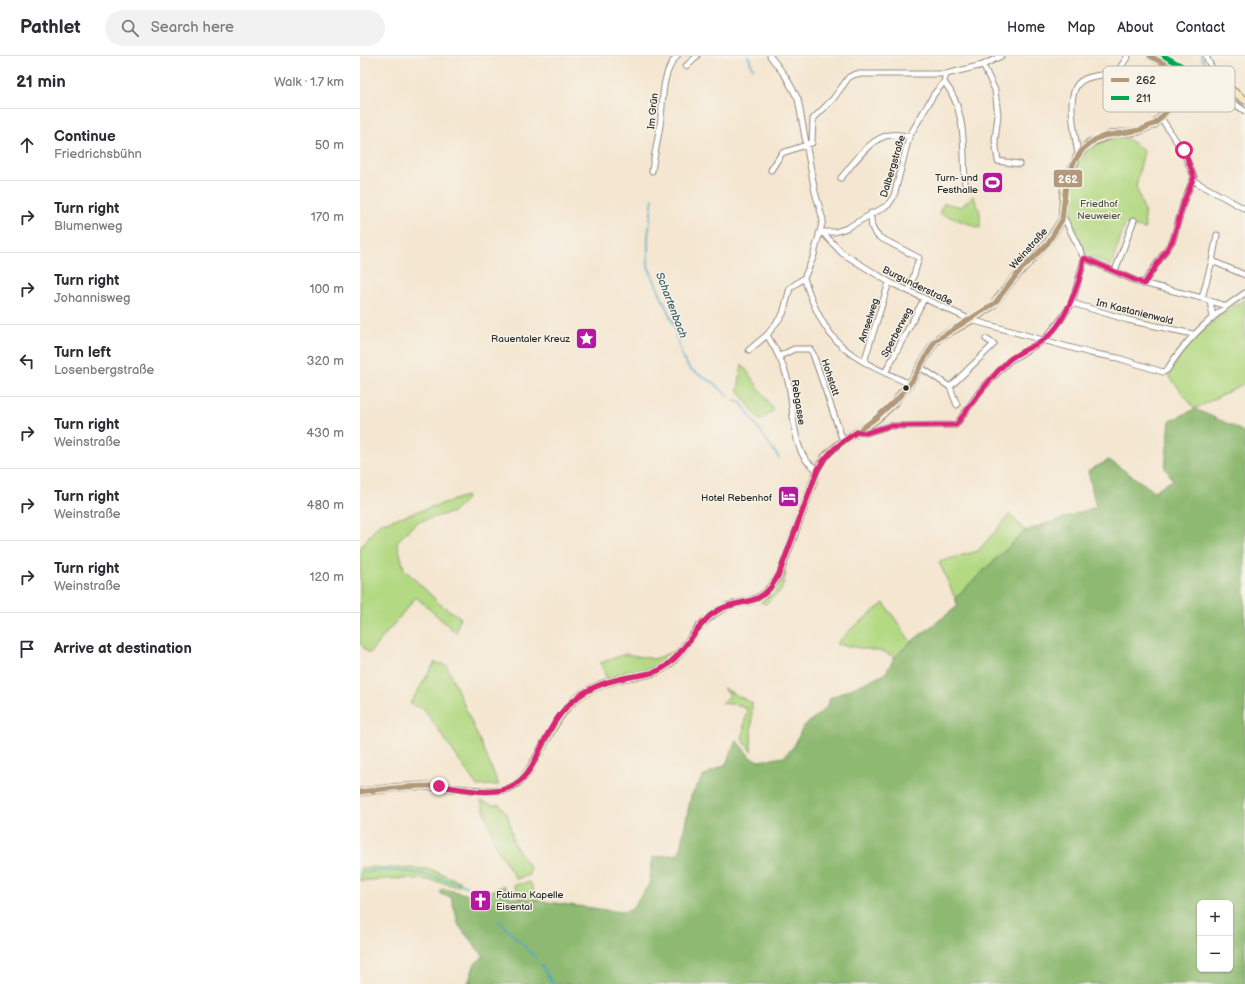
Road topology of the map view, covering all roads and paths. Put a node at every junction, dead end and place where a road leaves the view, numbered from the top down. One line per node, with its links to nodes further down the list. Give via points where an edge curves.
1 (677, 56): 27 (street, Im Grün, via 664,82)
2 (697, 56): 9 (street)
3 (770, 56): 23 (street, via 793,88 803,122)
4 (1001, 56): 8 (street)
5 (1128, 56): 10 (street)
6 (1150, 56): 11 (street)
7 (1206, 56): 12 (street)
8 (983, 65): 13 (street); 25 (street, via 995,90 998,115 995,140 998,161)
9 (686, 66)
10 (1121, 66)
11 (1168, 66)
12 (1211, 66)
13 (946, 74): 15 (street, Dalbergstraße); 23 (street, via 849,76 833,99 813,118 813,139 812,143)
14 (1103, 75): 24 (street, via 1084,79 1076,85 1073,93 1074,136)
15 (944, 82): 22 (street, Dalbergstraße); 30 (street, via 950,89 959,112)
16 (1235, 93): 17 (main road)
17 (1245, 100)
18 (1235, 104): 19 (street)
19 (1245, 111)
20 (1165, 112): 21 (main road, Weinstraße)
21 (1161, 118): 24 (main road, Weinstraße, via 1140,131 1099,138 1089,143); 29 (street, via 1184,150)
22 (909, 137): 28 (street, via 896,133 874,141); 32 (street, Dalbergstraße, via 894,196 888,206)
23 (806, 146): 26 (street, via 782,153); 35 (street, via 823,220)
24 (1078, 155): 33 (main road, Weinstraße, via 1066,181)
25 (1019, 164)
26 (771, 170)
27 (652, 171)
28 (841, 178)
29 (1194, 181): 31 (street); 43 (street, via 1184,201 1173,240)
30 (965, 184)
31 (1245, 209)
32 (871, 213): 35 (street, Dalbergstraße, via 847,228); 44 (street, via 871,225 879,237 919,258)
33 (1063, 216): 37 (street); 52 (main road, Weinstraße, via 1048,242 993,305)
34 (1134, 220): 39 (street)
35 (821, 232): 41 (street); 42 (street, Burgunderstraße, via 842,253)
36 (1217, 236): 38 (street)
37 (1084, 258): 39 (street); 49 (street)
38 (1212, 261): 40 (street); 46 (street)
39 (1115, 271): 43 (street)
40 (1245, 275)
41 (804, 278): 53 (street, via 790,288 783,314); 59 (street, via 812,304 825,327 841,348)
42 (889, 282): 44 (street, Burgunderstraße); 59 (street, Amselweg)
43 (1144, 284): 46 (street)
44 (909, 291): 47 (street, Burgunderstraße)
45 (1245, 293): 50 (street)
46 (1202, 298): 48 (street)
47 (924, 299): 52 (street, Burgunderstraße); 61 (street, Sperberweg)
48 (1210, 301): 50 (street); 51 (street)
49 (1072, 303): 54 (street, Im Kastanienwald, via 1128,320); 56 (street)
50 (1225, 306): 51 (street)
51 (1213, 317): 54 (street)
52 (971, 320): 56 (street, Burgunderstraße); 60 (main road, Weinstraße, via 939,338)
53 (767, 334): 57 (street); 58 (street, Rebgasse)
54 (1193, 334): 56 (street, Burgunderstraße, via 1163,372)
55 (986, 339): 63 (street, via 994,344)
56 (1044, 340): 65 (street, Weinstraße, via 1009,361 980,391 956,425 889,426 866,433)
57 (749, 350)
58 (780, 356): 66 (street, Hohstatt, via 794,349 810,349); 67 (street, Rebgasse, via 789,385 796,441 809,463)
59 (864, 362): 61 (street)
60 (920, 367): 62 (main road, Weinstraße); 63 (street)
61 (885, 373): 62 (street)
62 (910, 384): 65 (main road, Weinstraße, via 878,418)
63 (950, 387): 64 (street)
64 (957, 405)
65 (857, 432): 66 (main road, Weinstraße)
66 (842, 441): 67 (main road, Weinstraße, via 825,457)
67 (818, 469): 68 (main road, Weinstraße, via 780,572 769,590 756,599 726,606 710,615 668,665 658,671 611,681 579,696 565,708 554,723 532,766 518,782 500,791 419,786)
68 (360, 792)

